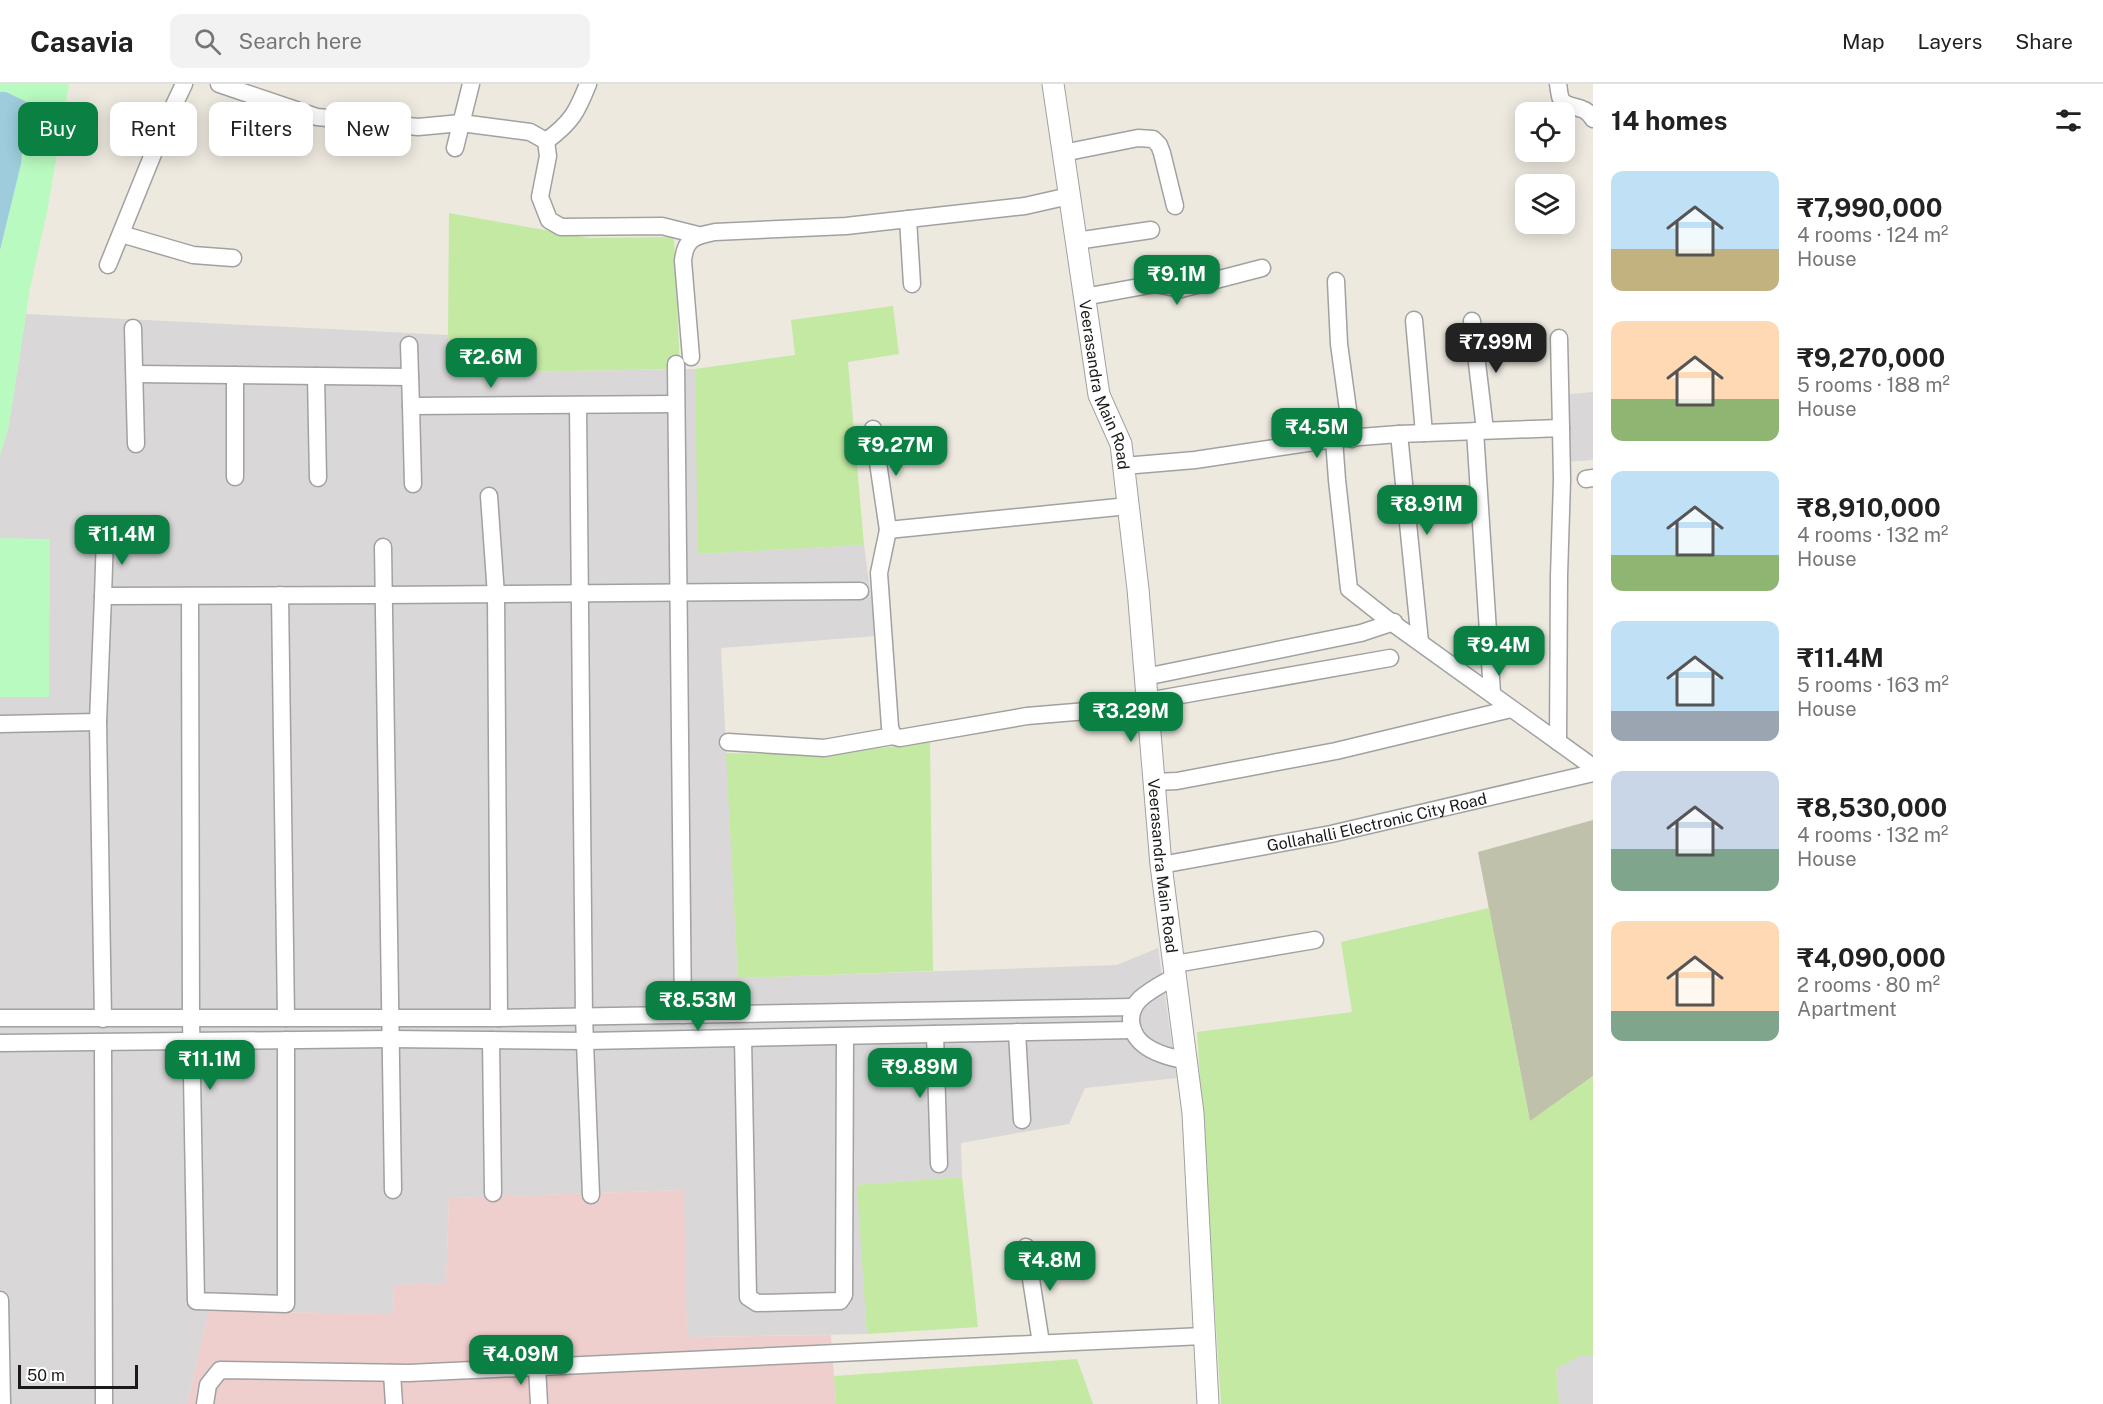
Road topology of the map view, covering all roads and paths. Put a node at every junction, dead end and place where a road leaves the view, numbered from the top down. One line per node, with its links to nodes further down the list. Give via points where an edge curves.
1 (184, 84): 16 (street)
2 (219, 84): 8 (street, via 317,117 418,127)
3 (471, 84): 8 (street)
4 (588, 84): 9 (street, via 579,108 565,127)
5 (1053, 84): 11 (street, Veerasandra Main Road)
6 (1558, 84): 7 (street, via 1565,103 1586,109)
7 (1593, 119)
8 (461, 123): 9 (street, via 530,132); 10 (street)
9 (546, 141): 17 (street, via 548,156 540,197 549,220 561,227 662,226)
10 (455, 148)
11 (1063, 153): 12 (street, Veerasandra Main Road); 13 (street, via 1138,138 1153,139 1162,153)
12 (1069, 196): 14 (street, via 1025,206); 18 (street, Veerasandra Main Road)
13 (1175, 206)
14 (908, 219): 17 (street); 23 (street)
15 (1151, 230): 18 (street)
16 (121, 234): 19 (street, via 193,255); 20 (street)
17 (698, 235): 34 (street, via 684,251 683,361)
18 (1076, 241): 24 (street, Veerasandra Main Road)
19 (233, 258)
20 (108, 265)
21 (1262, 268): 24 (street, via 1181,289 1155,284)
22 (1336, 281): 42 (street, via 1339,344)
23 (912, 284)
24 (1084, 297): 45 (street, Veerasandra Main Road, via 1099,395 1121,444)
25 (1414, 320): 40 (street)
26 (1472, 321): 39 (street)
27 (133, 328): 30 (street)
28 (1559, 338): 37 (street)
29 (409, 345): 33 (street)
30 (135, 374): 31 (street); 44 (street)
31 (235, 375): 32 (street); 46 (street)
32 (316, 376): 33 (street); 47 (street)
33 (410, 377): 36 (street)
34 (675, 404): 35 (street); 55 (street)
35 (578, 405): 36 (street); 56 (street)
36 (411, 406): 48 (street)
37 (1561, 428): 39 (street); 73 (street)
38 (873, 429): 51 (street)
39 (1480, 431): 40 (street); 66 (street)
40 (1424, 433): 41 (street)
41 (1399, 434): 42 (street); 63 (street)
42 (1352, 438): 43 (street)
43 (1335, 439): 45 (street, via 1195,460); 62 (street, via 1349,589)
44 (136, 444)
45 (1124, 466): 50 (street, Veerasandra Main Road)
46 (235, 477)
47 (318, 478)
48 (413, 484)
49 (489, 496): 59 (street)
50 (1128, 506): 51 (street); 65 (street, Veerasandra Main Road)
51 (888, 530): 71 (street, via 879,573)
52 (105, 536): 60 (street)
53 (383, 547): 58 (street)
54 (860, 591): 55 (street)
55 (677, 592): 56 (street); 82 (street)
56 (580, 594): 59 (street); 83 (street)
57 (279, 595): 58 (street); 61 (street); 85 (street)
58 (383, 595): 59 (street); 89 (street)
59 (496, 595): 86 (street)
60 (104, 596): 61 (street); 69 (street)
61 (190, 596): 88 (street)
62 (1394, 622): 63 (street); 65 (street, via 1361,633)
63 (1420, 642): 66 (street)
64 (1390, 658): 67 (street)
65 (1145, 677): 67 (street, Veerasandra Main Road)
66 (1492, 693): 68 (street)
67 (1147, 704): 71 (street, via 1027,716 900,738); 76 (street, Veerasandra Main Road)
68 (1511, 709): 73 (street); 76 (street, via 1336,751)
69 (98, 722): 70 (street); 87 (street)
70 (0, 724)
71 (893, 736): 72 (street, via 824,748)
72 (728, 742)
73 (1558, 742): 74 (street)
74 (1593, 767)
75 (1593, 773): 77 (street, Gollahalli Electronic City Road, via 1331,834)
76 (1154, 782): 77 (street, Veerasandra Main Road)
77 (1161, 866): 79 (street, Veerasandra Main Road)
78 (1316, 940): 79 (street)
79 (1175, 970): 80 (street); 102 (street, Veerasandra Main Road)
80 (1134, 1007): 81 (street); 90 (street, via 1130,1015)
81 (1032, 1009): 82 (street); 91 (street)
82 (683, 1015): 83 (street)
83 (584, 1017): 86 (street); 99 (street)
84 (0, 1018): 87 (street)
85 (286, 1018): 88 (street); 89 (street)
86 (499, 1018): 89 (street)
87 (103, 1019): 88 (street)
88 (191, 1019): 98 (street)
89 (391, 1019): 95 (street)
90 (1133, 1030): 91 (street); 102 (street, via 1147,1047)
91 (1024, 1032): 92 (street); 103 (street)
92 (935, 1034): 93 (street); 104 (street)
93 (845, 1036): 94 (street); 94 (street, via 844,1295 840,1301 757,1303 748,1297)
94 (742, 1038): 99 (street)
95 (390, 1039): 96 (street); 97 (street); 105 (street)
96 (286, 1040): 98 (street); 98 (street, via 286,1304 196,1301)
97 (491, 1040): 99 (street); 106 (street)
98 (192, 1041): 101 (street)
99 (585, 1041): 107 (street)
100 (0, 1043): 101 (street)
101 (103, 1043): 115 (street)
102 (1188, 1061): 110 (street, Veerasandra Main Road)
103 (1022, 1120)
104 (939, 1164)
105 (393, 1190)
106 (493, 1193)
107 (591, 1195)
108 (1026, 1247): 111 (street)
109 (0, 1300): 114 (street)
110 (1203, 1336): 111 (street); 119 (street, Veerasandra Main Road)
111 (1041, 1343): 112 (street)
112 (537, 1366): 113 (street); 118 (street)
113 (392, 1373): 116 (street, via 220,1370 208,1385); 117 (street)
114 (2, 1404)
115 (104, 1404)
116 (204, 1404)
117 (394, 1404)
118 (539, 1404)
119 (1208, 1404)

